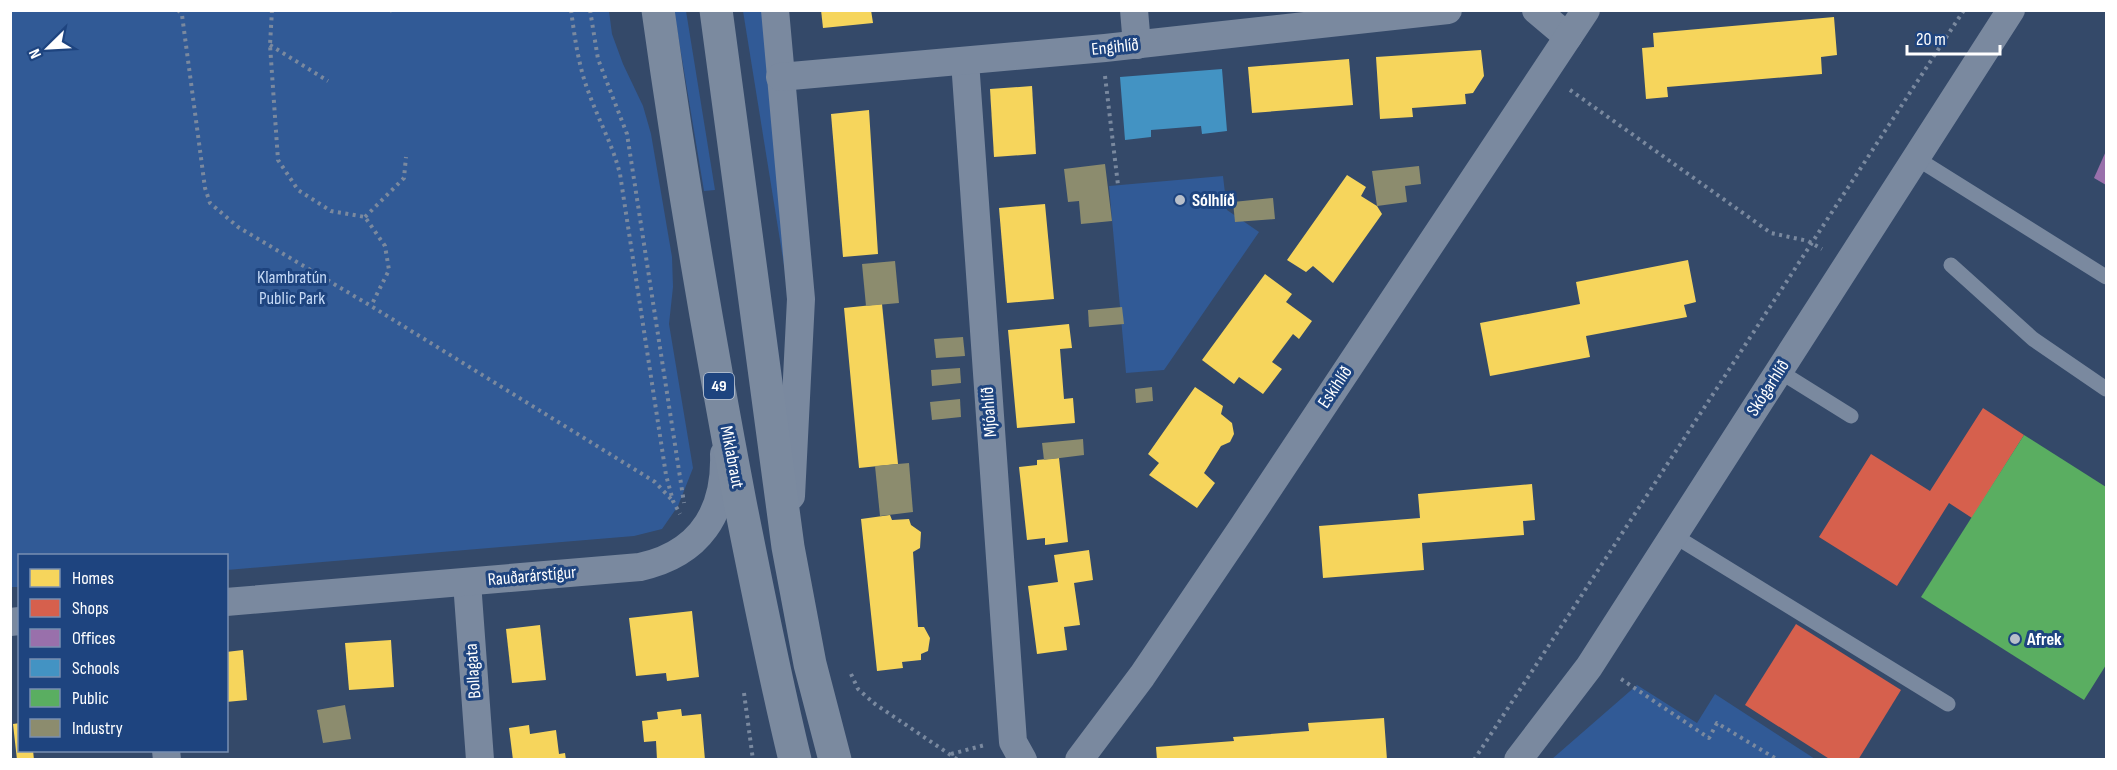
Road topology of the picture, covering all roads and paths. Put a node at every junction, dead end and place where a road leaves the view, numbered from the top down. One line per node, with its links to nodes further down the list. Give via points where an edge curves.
1 (178, 10): 30 (path, via 182,15 210,203 238,227)
2 (272, 10): 15 (path)
3 (571, 10): 35 (path, via 582,75 620,174)
4 (590, 10): 36 (path, via 598,59 627,134)
5 (658, 10): 33 (highway, Miklabraut / 49)
6 (716, 10): 38 (highway)
7 (775, 10): 19 (street)
8 (1134, 10): 16 (street)
9 (1448, 10): 16 (street, Engihlíð)
10 (1536, 10): 14 (street)
11 (1586, 10): 14 (street, Eskihlíð)
12 (1964, 10): 26 (path)
13 (2011, 10): 23 (street, Skógarhlíð)
14 (1568, 37): 50 (street, Eskihlíð, via 1142,676)
15 (270, 45): 20 (path); 25 (path, via 278,160 298,190 331,212)
16 (1137, 45): 17 (street, Engihlíð)
17 (1105, 48): 18 (street, Engihlíð); 24 (path)
18 (965, 61): 19 (street, Engihlíð); 44 (street, Mjóahlíð)
19 (780, 77): 38 (street, via 801,299)
20 (328, 81)
21 (1564, 86): 26 (path, via 1771,233)
22 (406, 157): 25 (path, via 404,178)
23 (1916, 158): 27 (street, Skógarhlíð); 29 (lane)
24 (1118, 185)
25 (365, 217): 30 (path, via 385,246 389,270)
26 (1811, 242): 27 (path); 51 (path)
27 (1848, 264): 31 (street, Skógarhlíð)
28 (1951, 265): 32 (lane, via 2033,339)
29 (2106, 277)
30 (371, 306): 35 (path, via 655,482)
31 (1779, 371): 34 (lane); 37 (street, Skógarhlíð)
32 (2106, 389)
33 (723, 412): 36 (street, Rauðarárstígur, via 724,485 714,513); 47 (highway, Miklabraut / 49)
34 (1851, 416)
35 (673, 501): 36 (path)
36 (689, 525): 39 (street, Rauðarárstígur, via 672,557 640,567)
37 (1673, 535): 43 (lane); 52 (street, Skógarhlíð, via 1589,667)
38 (788, 547): 48 (highway, via 810,663)
39 (467, 582): 40 (street, Rauðarárstígur); 46 (street, Bollagata)
40 (228, 602)
41 (851, 675): 45 (path, via 858,689 874,704)
42 (1621, 679): 53 (path, via 1709,738 1717,723)
43 (1948, 704)
44 (1010, 748): 45 (path)
45 (951, 754): 49 (path)
46 (480, 759)
47 (795, 759)
48 (835, 759)
49 (958, 759)
50 (1079, 759)
51 (1474, 759)
52 (1518, 759)
53 (1778, 759)

